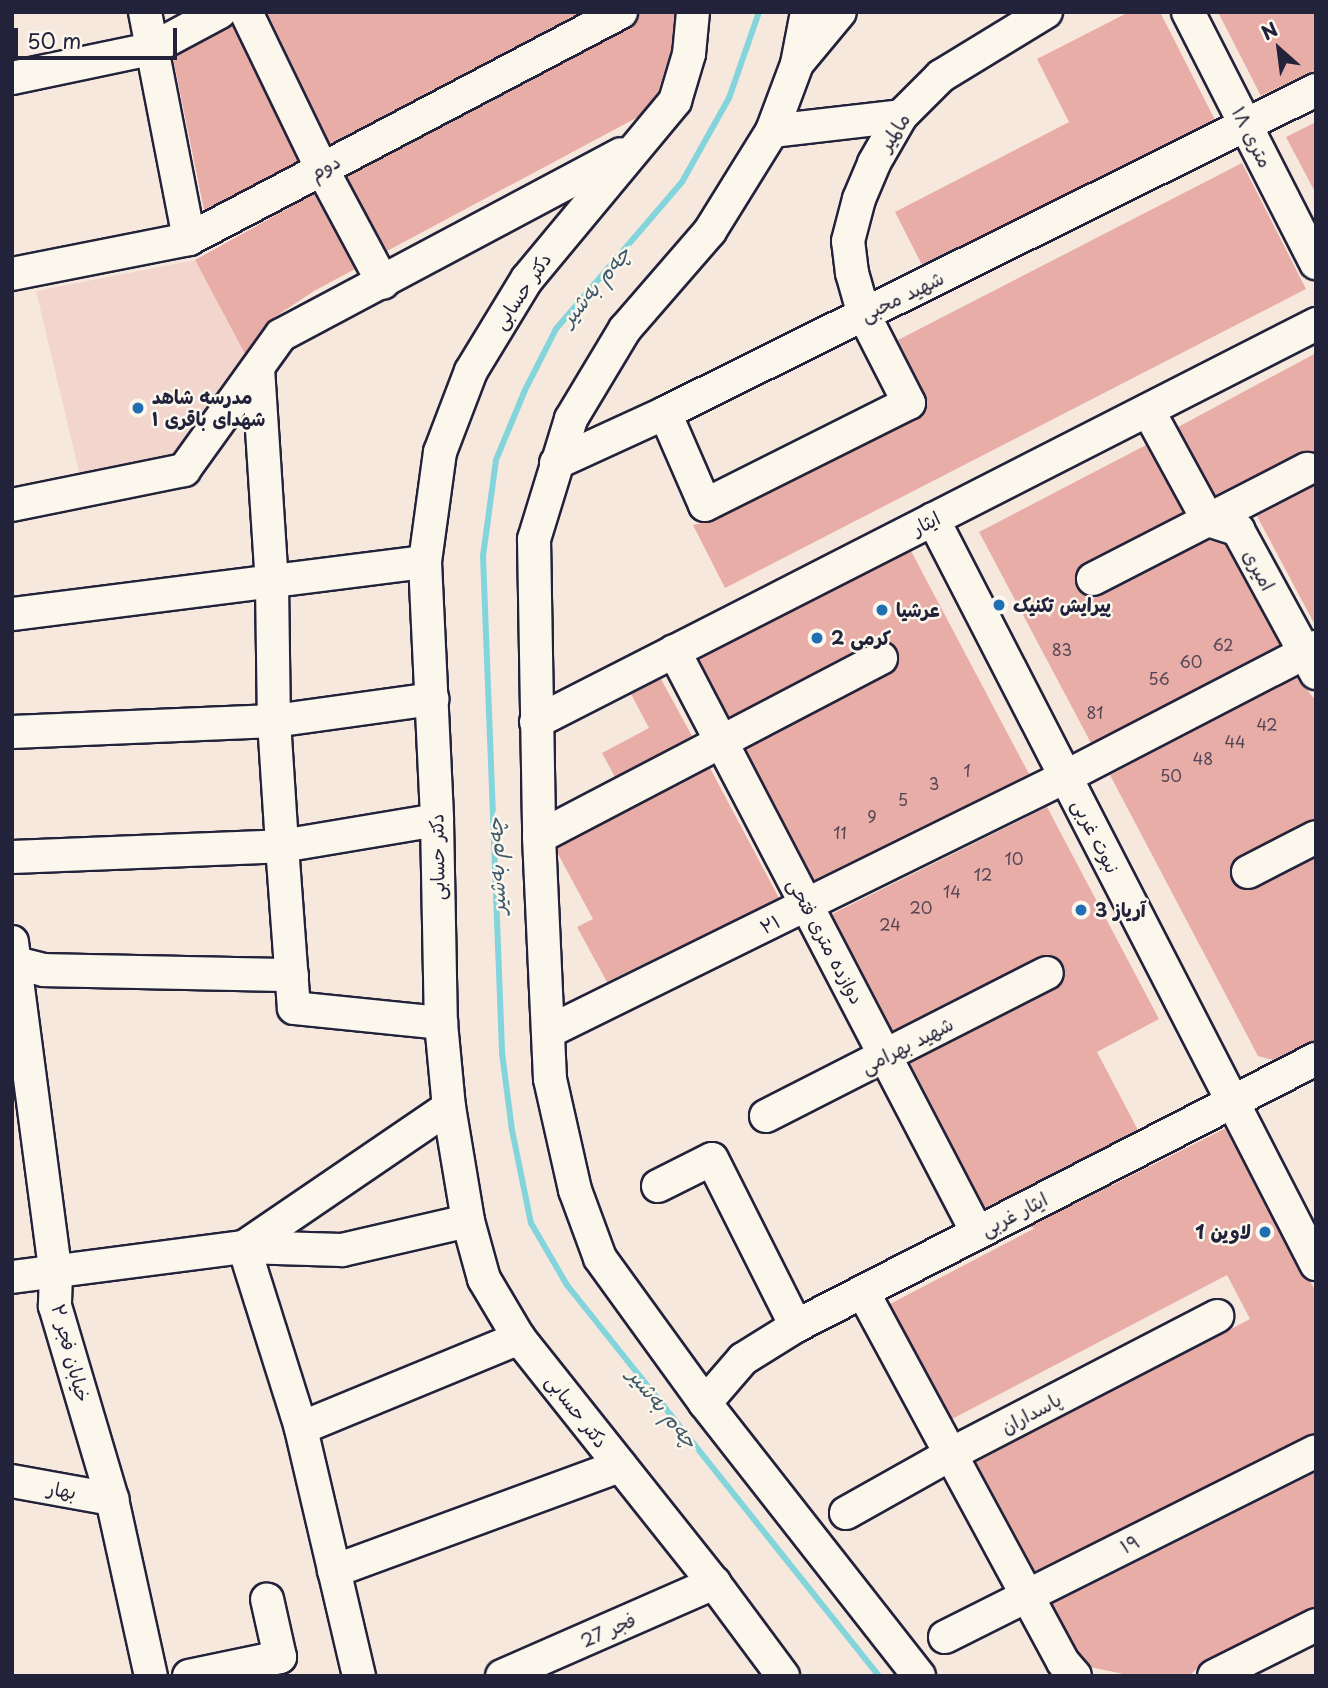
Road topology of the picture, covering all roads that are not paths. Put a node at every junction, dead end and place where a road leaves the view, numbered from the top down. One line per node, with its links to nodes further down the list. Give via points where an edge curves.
1 (145, 12): 10 (street)
2 (220, 12): 10 (street)
3 (246, 12): 18 (street)
4 (621, 12): 18 (street, دوم)
5 (693, 12): 17 (street, دکتر حسابی, via 689,54 676,101)
6 (807, 12): 11 (street)
7 (840, 12): 11 (street)
8 (1046, 12): 14 (street, مالمیر, via 941,76)
9 (1188, 12): 15 (street, ۱۸ متری)
10 (151, 49): 12 (street); 19 (street)
11 (797, 64): 16 (street)
12 (12, 78)
13 (1316, 90): 15 (street, شهید محبی)
14 (901, 117): 16 (street); 23 (street, مالمیر, via 874,163 848,241)
15 (1246, 126): 20 (street, ۱۸ متری); 23 (street, شهید محبی)
16 (772, 131): 28 (street, via 710,231 625,328 571,419)
17 (635, 146): 22 (street); 33 (street, دکتر حسابی, via 527,279 471,370 440,452)
18 (322, 169): 19 (street, دوم); 22 (street)
19 (189, 239): 21 (street, دوم)
20 (1316, 263)
21 (12, 274)
22 (383, 283): 25 (street, via 282,335)
23 (864, 315): 27 (street, شهید محبی); 27 (street, مالمیر, via 909,403 705,505)
24 (1316, 324): 26 (street, ایثار)
25 (258, 369): 30 (street, via 184,470); 35 (street)
26 (1147, 410): 31 (street, ایثار); 32 (street)
27 (665, 413): 28 (street, شهید محبی)
28 (556, 463): 42 (street, via 534,539)
29 (1307, 469): 32 (street)
30 (12, 505)
31 (933, 519): 37 (street, ایثار); 45 (street, نبوت غربی)
32 (1208, 520): 34 (street); 39 (street, امیری, via 1238,530)
33 (425, 562): 35 (street); 40 (street, دکتر حسابی)
34 (1093, 579)
35 (272, 583): 36 (street); 41 (street)
36 (12, 614)
37 (674, 651): 42 (street, ایثار); 44 (street, دوازده متری فتحی)
38 (881, 658): 44 (street)
39 (1312, 658): 45 (street, ۲۱)
40 (432, 699): 41 (street); 46 (street, دکتر حسابی)
41 (274, 721): 43 (street); 49 (street)
42 (536, 722): 48 (street)
43 (12, 732)
44 (721, 741): 48 (street); 52 (street, دوازده متری فتحی)
45 (1065, 777): 52 (street, ۲۱); 60 (street, نبوت غربی)
46 (437, 820): 49 (street); 56 (street, دکتر حسابی)
47 (1316, 836): 51 (street)
48 (539, 837): 57 (street)
49 (282, 846): 50 (street); 55 (street)
50 (12, 857)
51 (1248, 872)
52 (808, 906): 57 (street, ۲۱); 58 (street, دوازده متری فتحی)
53 (13, 955): 55 (street, via 44,971); 68 (street, خیابان فجر ۲)
54 (1048, 973): 58 (street, شهید بهرامی)
55 (292, 975): 56 (street, via 294,1008)
56 (441, 1023): 61 (street, دکتر حسابی)
57 (548, 1032): 74 (street, via 550,1079 575,1190 600,1258)
58 (886, 1056): 62 (street, شهید بهرامی); 65 (street, دوازده متری فتحی)
59 (1316, 1059): 60 (street, ایثار غربی)
60 (1232, 1101): 65 (street, ایثار غربی); 67 (street, نبوت غربی)
61 (449, 1107): 64 (street, دکتر حسابی); 66 (street)
62 (766, 1116)
63 (658, 1186): 72 (street, via 712,1158)
64 (468, 1221): 66 (street, via 342,1250); 73 (street, دکتر حسابی, via 484,1279)
65 (977, 1232): 70 (street, ایثار غربی)
66 (244, 1247): 68 (street); 75 (street)
67 (1316, 1264)
68 (56, 1274): 69 (street); 80 (street, خیابان فجر ۲, via 55,1306)
69 (12, 1278)
70 (863, 1292): 72 (street, ایثار غربی); 77 (street)
71 (1217, 1315): 77 (street, پاسداران)
72 (796, 1326): 74 (street, ایثار غربی, via 743,1359)
73 (519, 1338): 75 (street); 78 (street, دکتر حسابی)
74 (705, 1403): 94 (street)
75 (301, 1428): 82 (street)
76 (1316, 1451): 84 (street, ۱۹)
77 (951, 1454): 81 (street, پاسداران); 84 (street)
78 (620, 1466): 82 (street); 83 (street, دکتر حسابی)
79 (12, 1481): 80 (street, بهار)
80 (112, 1499): 89 (street, خیابان فجر ۲)
81 (846, 1513)
82 (334, 1571): 91 (street)
83 (714, 1583): 92 (street, فجر 27); 93 (street, دکتر حسابی)
84 (1027, 1596): 87 (street, ۱۹); 95 (street)
85 (267, 1599): 90 (street, via 280,1657)
86 (1316, 1625): 88 (street)
87 (945, 1637)
88 (1268, 1664): 96 (street)
89 (151, 1676)
90 (189, 1676)
91 (359, 1676)
92 (502, 1676)
93 (783, 1676)
94 (919, 1676)
95 (1075, 1676)
96 (1214, 1676)

